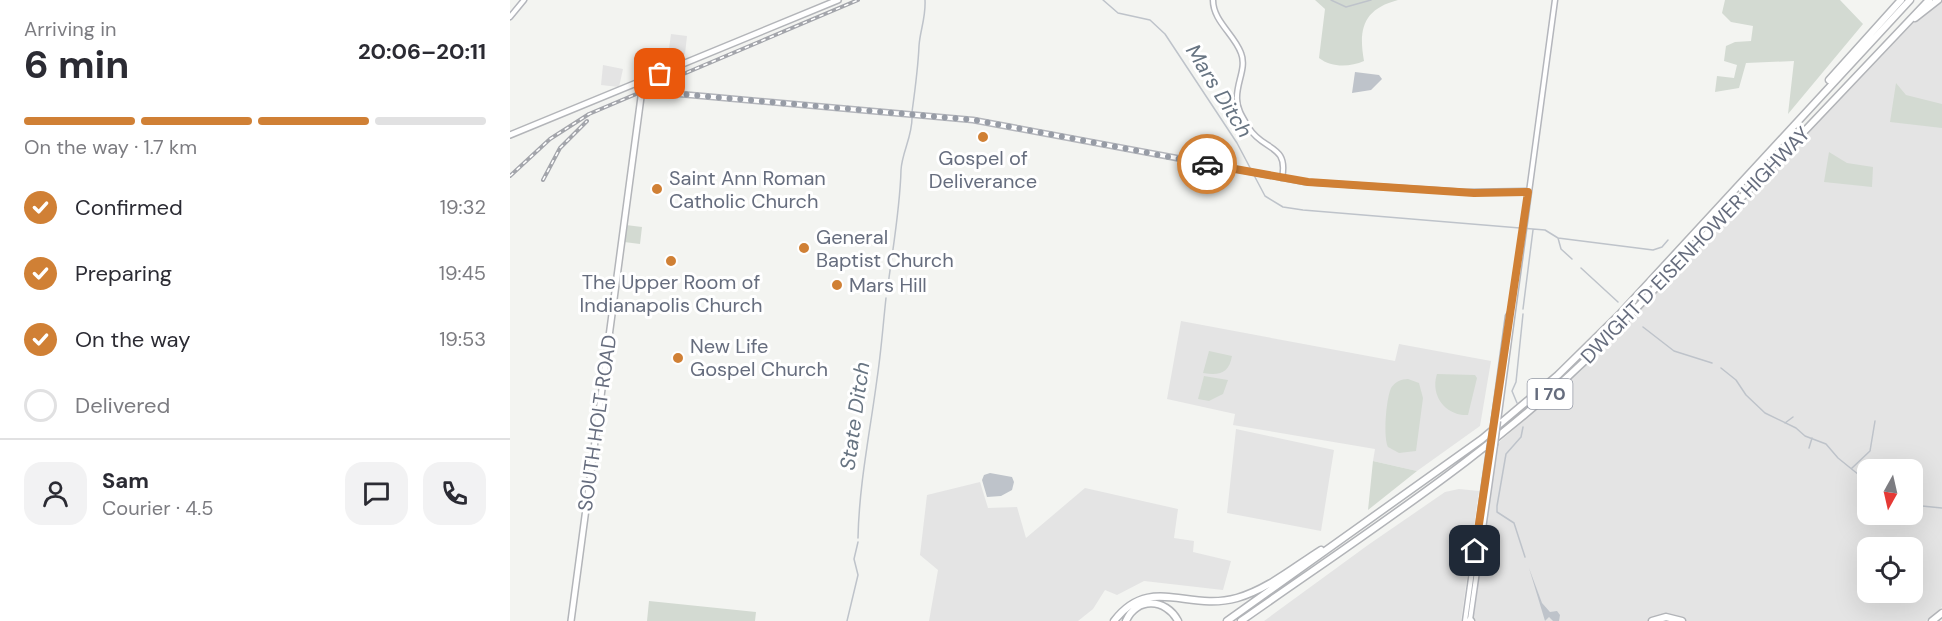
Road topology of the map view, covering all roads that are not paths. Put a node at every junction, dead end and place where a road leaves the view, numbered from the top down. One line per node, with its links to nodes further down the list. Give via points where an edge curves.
1 (524, 0): 9 (street)
2 (838, 0): 11 (main road)
3 (1213, 0): 15 (street, via 1216,14 1243,57 1237,94 1239,110 1255,136 1280,154 1284,164)
4 (1555, 0): 16 (street)
5 (1901, 0): 14 (highway)
6 (1910, 0): 14 (highway, DWIGHT D EISENHOWER HIGHWAY / I 70)
7 (1929, 0): 10 (highway, DWIGHT D EISENHOWER HIGHWAY / I 70)
8 (1938, 0): 10 (highway)
9 (510, 18)
10 (1884, 46): 19 (highway, DWIGHT D EISENHOWER HIGHWAY / I 70, via 1565,381 1487,446)
11 (643, 82): 12 (main road, SOUTH HOLT ROAD); 13 (main road)
12 (642, 94): 15 (street, via 657,92 974,120); 22 (main road, SOUTH HOLT ROAD)
13 (510, 135)
14 (1771, 149): 18 (highway, DWIGHT D EISENHOWER HIGHWAY / I 70, via 1624,310 1558,375 1482,439)
15 (1282, 178): 16 (street, via 1458,192)
16 (1528, 192): 17 (street)
17 (1512, 310): 29 (street, bridge); 29 (street, bridge, via 1492,426)
18 (1364, 524): 23 (highway, via 1247,595 1208,602 1144,597 1128,604); 26 (highway, DWIGHT D EISENHOWER HIGHWAY / I 70)
19 (1304, 576): 27 (highway, DWIGHT D EISENHOWER HIGHWAY / I 70); 28 (highway)
20 (1942, 613): 31 (highway)
21 (1678, 620): 30 (highway, via 1663,617)
22 (571, 621)
23 (1114, 621)
24 (1126, 621): 25 (highway, via 1134,609 1148,603 1166,607)
25 (1178, 621)
26 (1227, 621)
27 (1241, 621)
28 (1248, 621)
29 (1469, 621)
30 (1652, 621)
31 (1932, 621)

